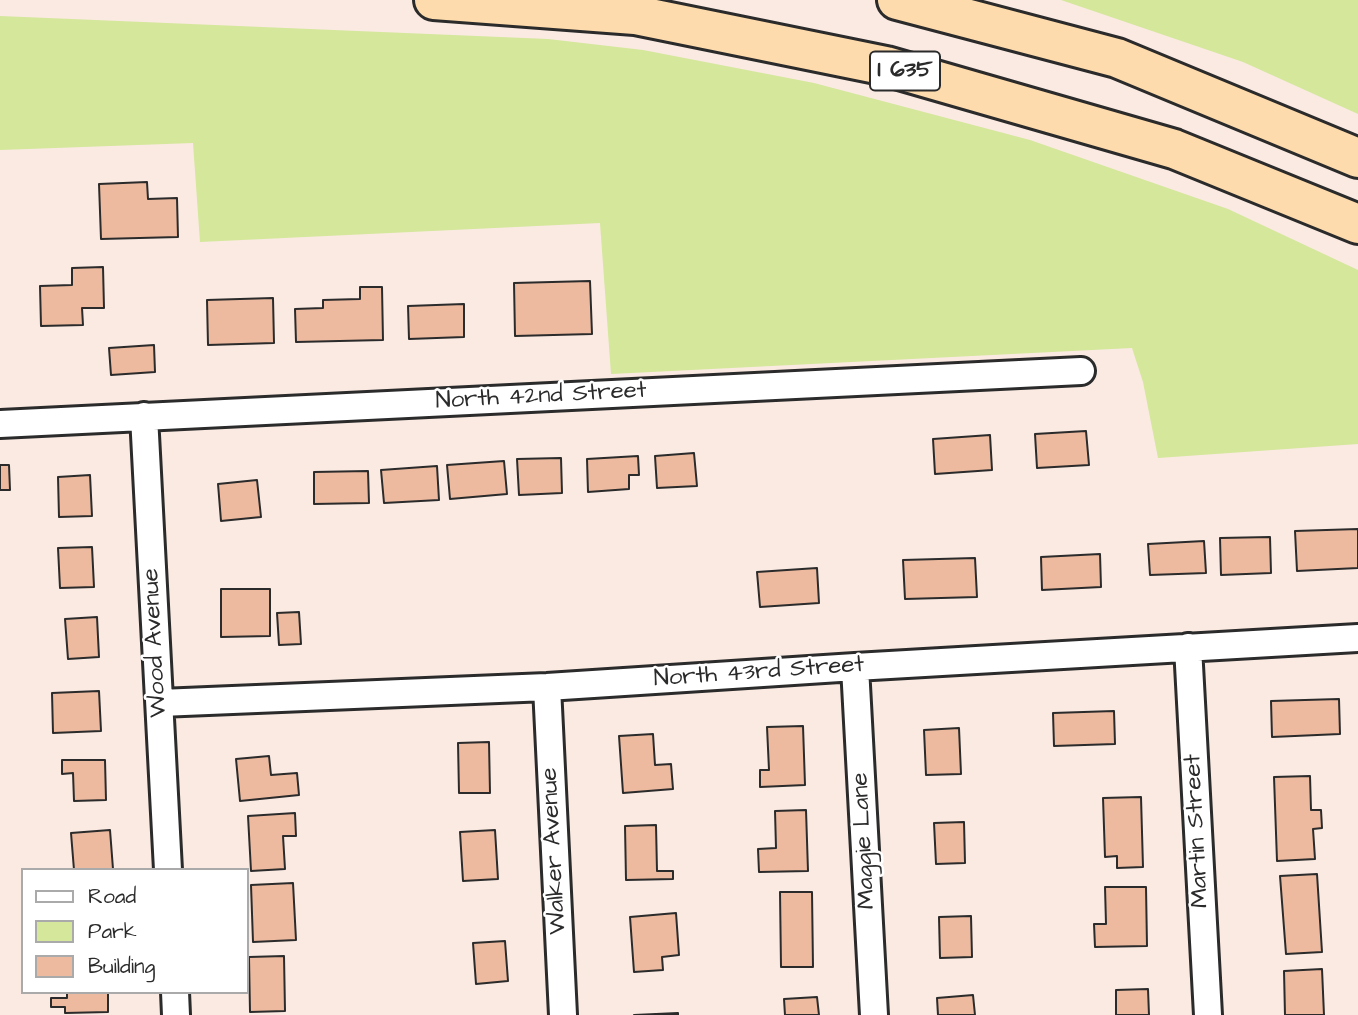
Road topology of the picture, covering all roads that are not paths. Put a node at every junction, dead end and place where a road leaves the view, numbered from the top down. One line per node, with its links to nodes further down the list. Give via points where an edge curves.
1 (433, 0): 4 (highway, I 635, via 635,15 886,66 1174,149)
2 (897, 0): 3 (highway, via 1117,58)
3 (1358, 158)
4 (1358, 224)
5 (1082, 371): 6 (street, North 42nd Street)
6 (144, 416): 7 (street, North 42nd Street); 12 (street, Wood Avenue)
7 (0, 424)
8 (1358, 638): 9 (street, North 43rd Street)
9 (1188, 647): 10 (street, North 43rd Street); 18 (street, Martin Street)
10 (855, 667): 11 (street, North 43rd Street); 17 (street, Maggie Lane)
11 (547, 687): 12 (street, North 43rd Street); 16 (street, Walker Avenue)
12 (160, 704): 13 (street, Wood Avenue)
13 (168, 868)
14 (175, 994): 15 (street)
15 (176, 1015)
16 (563, 1015)
17 (874, 1015)
18 (1208, 1015)

